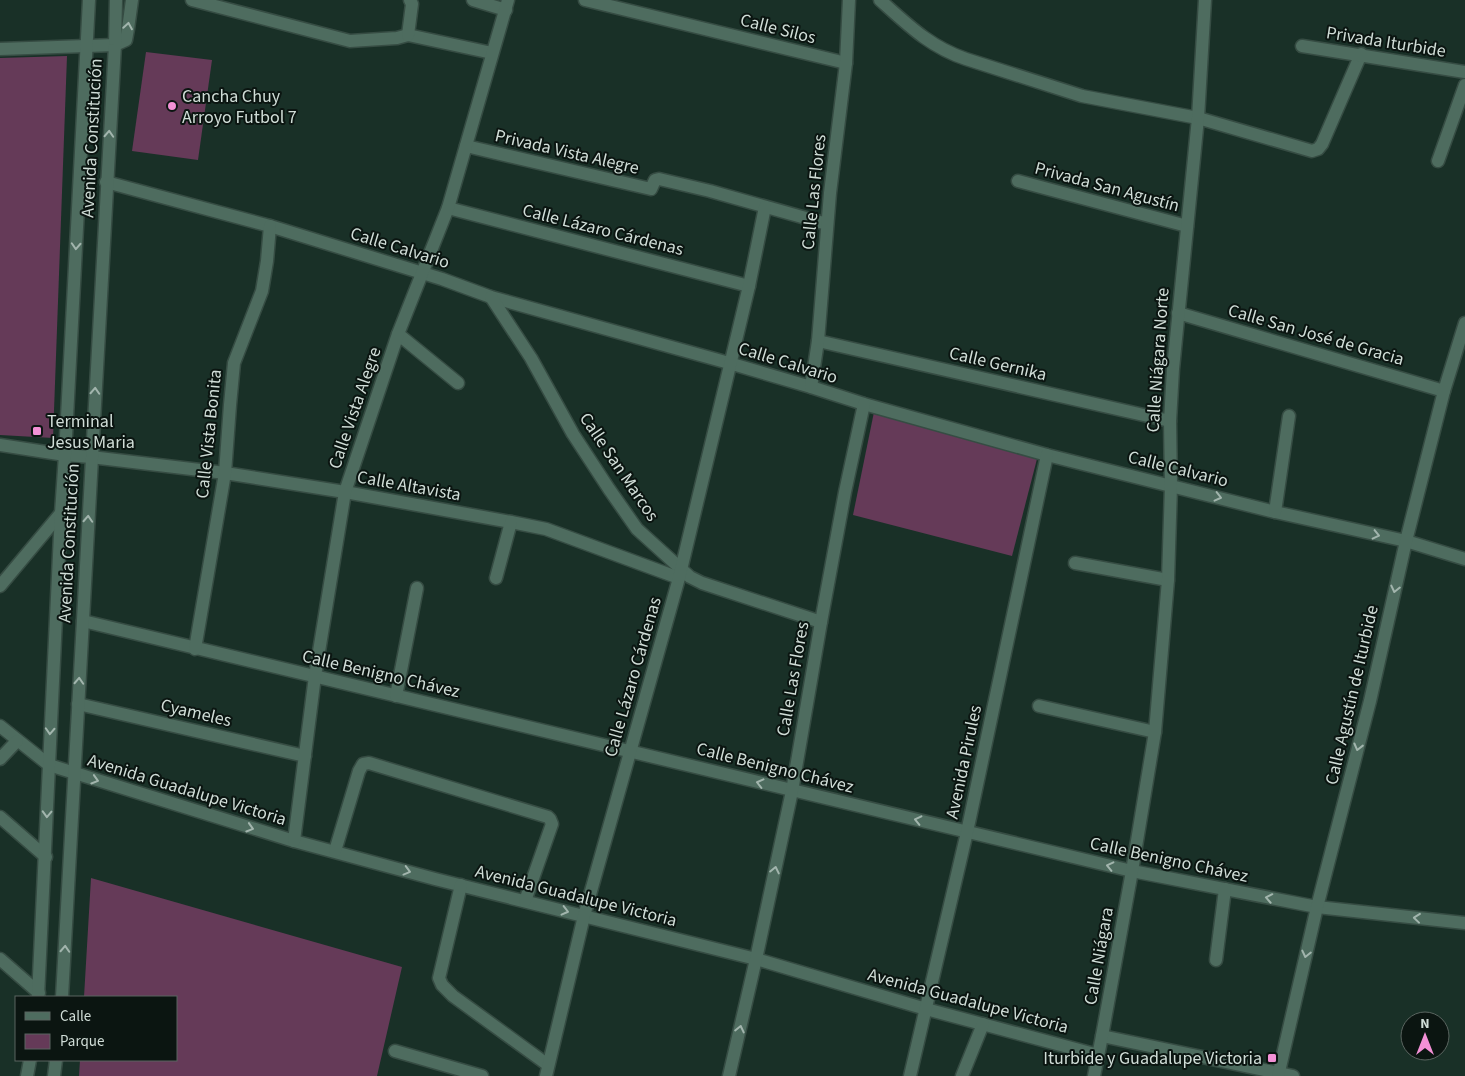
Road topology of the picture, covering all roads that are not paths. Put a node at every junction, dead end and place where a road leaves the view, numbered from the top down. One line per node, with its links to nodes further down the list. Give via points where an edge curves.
1 (89, 0): 14 (street, Avenida Constitución)
2 (116, 0): 13 (street, Avenida Constitución)
3 (132, 0): 13 (street, one-way to 3, via 126,40)
4 (192, 0): 12 (street, via 350,41 398,38)
5 (410, 0): 12 (street)
6 (473, 0): 11 (street)
7 (586, 0): 19 (street, Calle Silos)
8 (849, 0): 19 (street, Calle Las Flores)
9 (880, 0): 22 (street, via 926,40 949,53 1082,96)
10 (1205, 0): 22 (street, Calle Niágara Norte)
11 (507, 5): 17 (street, Calle Vista Alegre)
12 (408, 34): 17 (street)
13 (115, 45): 14 (street); 26 (street, Avenida Constitución, one-way to 13)
14 (86, 46): 16 (street); 47 (street, Avenida Constitución, one-way to 47)
15 (1302, 46): 18 (street, Privada Iturbide)
16 (0, 49)
17 (492, 53): 23 (street, Calle Vista Alegre)
18 (1362, 54): 20 (street, Privada Iturbide); 22 (street, via 1318,149 1305,150)
19 (846, 63): 29 (street, Calle Las Flores)
20 (1465, 72)
21 (1465, 85): 24 (street)
22 (1198, 118): 31 (street, Calle Niágara Norte)
23 (466, 146): 27 (street, Privada Vista Alegre, via 651,189 659,179); 28 (street, Calle Vista Alegre)
24 (1438, 160)
25 (1018, 181): 31 (street, Privada San Agustín)
26 (106, 182): 30 (street, Calle Calvario); 49 (street, Avenida Constitución, one-way to 26)
27 (765, 207): 29 (street, Privada Vista Alegre); 33 (street, Calle Lázaro Cárdenas)
28 (448, 208): 32 (street, Calle Vista Alegre); 33 (street, Calle Lázaro Cárdenas)
29 (827, 224): 38 (street, Calle Las Flores)
30 (270, 226): 32 (street, Calle Calvario); 50 (street, Calle Vista Bonita, via 262,291 234,363)
31 (1187, 226): 35 (street, Calle Niágara Norte)
32 (423, 274): 34 (street, Calle Calvario); 37 (street, Calle Vista Alegre)
33 (749, 286): 39 (street, Calle Lázaro Cárdenas)
34 (491, 297): 39 (street, Calle Calvario); 59 (street, Calle San Marcos, via 614,497 637,529)
35 (1178, 313): 42 (street, Calle San José de Gracia); 45 (street, Calle Niágara Norte)
36 (1465, 323): 42 (street, Calle Agustín de Iturbide)
37 (398, 334): 40 (street); 52 (street, Calle Vista Alegre)
38 (818, 341): 41 (street, Calle Las Flores); 45 (street, Calle Gernika)
39 (729, 363): 41 (street, Calle Calvario); 59 (street, Calle Lázaro Cárdenas)
40 (458, 383)
41 (811, 387): 43 (street, Calle Calvario)
42 (1444, 391): 56 (street, Calle Agustín de Iturbide)
43 (864, 404): 48 (street, Calle Calvario); 65 (street, Calle Las Flores)
44 (1289, 416): 53 (street)
45 (1170, 421): 51 (street, Calle Niágara Norte)
46 (0, 445): 47 (street, Calle Altavista)
47 (65, 455): 49 (street, Calle Altavista); 54 (street, Avenida Constitución)
48 (1048, 455): 51 (street, Calle Calvario); 81 (street, Avenida Pirules)
49 (91, 457): 50 (street, Calle Altavista); 64 (street, Avenida Constitución, one-way to 49)
50 (225, 473): 52 (street, Calle Altavista); 66 (street, Calle Vista Bonita)
51 (1171, 486): 53 (street, Calle Calvario, one-way to 53); 61 (street, Calle Niágara Norte)
52 (345, 492): 55 (street, Calle Altavista); 67 (street, Calle Vista Alegre)
53 (1275, 512): 56 (street, Calle Calvario, one-way to 56)
54 (61, 513): 62 (street); 77 (street, Avenida Constitución, one-way to 77)
55 (511, 522): 59 (street, Calle Altavista, via 546,529); 60 (street)
56 (1406, 541): 57 (street, Calle Calvario); 89 (street, Calle Agustín de Iturbide, one-way to 89, via 1370,702)
57 (1465, 559)
58 (1075, 562): 61 (street)
59 (679, 573): 65 (street, Calle San Marcos); 74 (street, Calle Lázaro Cárdenas)
60 (496, 578)
61 (1168, 580): 72 (street, Calle Niágara Norte)
62 (0, 586)
63 (417, 588): 68 (street)
64 (82, 621): 66 (street, Calle Benigno Chávez); 69 (street, Avenida Constitución, one-way to 64)
65 (821, 622): 79 (street, Calle Las Flores)
66 (195, 649): 67 (street, Calle Benigno Chávez)
67 (314, 676): 68 (street, Calle Benigno Chávez); 75 (street, Calle Vista Alegre)
68 (396, 696): 74 (street, Calle Benigno Chávez)
69 (78, 704): 75 (street, Cyameles); 78 (street, Avenida Constitución)
70 (1038, 706): 72 (street)
71 (0, 726): 73 (street, Avenida Guadalupe Victoria)
72 (1155, 732): 85 (street, Calle Niágara Norte)
73 (17, 741): 76 (street); 77 (street, Avenida Guadalupe Victoria)
74 (630, 752): 79 (street, Calle Benigno Chávez, one-way to 74); 90 (street, Calle Lázaro Cárdenas)
75 (305, 756): 82 (street, Calle Vista Alegre)
76 (0, 760)
77 (49, 765): 78 (street, Avenida Guadalupe Victoria); 84 (street, Avenida Constitución, one-way to 84)
78 (75, 774): 82 (street, Avenida Guadalupe Victoria, one-way to 82); 96 (street, Avenida Constitución, one-way to 78)
79 (792, 790): 81 (street, Calle Benigno Chávez, one-way to 79); 93 (street, Calle Las Flores, one-way to 79)
80 (0, 817): 84 (street)
81 (967, 832): 85 (street, Calle Benigno Chávez, one-way to 81); 97 (street, Avenida Pirules)
82 (294, 841): 83 (street, Avenida Guadalupe Victoria)
83 (336, 851): 86 (street, Avenida Guadalupe Victoria, one-way to 86); 88 (street, via 358,772 363,764 369,762 550,819 552,824)
84 (46, 857): 95 (street, Avenida Constitución)
85 (1132, 871): 87 (street, Calle Benigno Chávez); 99 (street, Calle Niágara)
86 (461, 885): 88 (street, Avenida Guadalupe Victoria); 104 (street, via 440,978 442,985)
87 (1224, 889): 89 (street, Calle Benigno Chávez, one-way to 87); 94 (street)
88 (525, 901): 90 (street, Avenida Guadalupe Victoria, one-way to 90)
89 (1317, 907): 91 (street, Calle Benigno Chávez, one-way to 89); 105 (street, Calle Agustín de Iturbide, one-way to 105)
90 (584, 916): 93 (street, Avenida Guadalupe Victoria); 104 (street, Calle Lázaro Cárdenas)
91 (1465, 923)
92 (0, 959): 95 (street)
93 (756, 959): 97 (street, Avenida Guadalupe Victoria); 109 (street, Calle Las Flores, one-way to 93)
94 (1216, 960)
95 (38, 995)
96 (62, 996)
97 (926, 1009): 98 (street, Avenida Guadalupe Victoria); 110 (street, Avenida Pirules)
98 (983, 1024): 101 (street, Avenida Guadalupe Victoria); 111 (street)
99 (1102, 1036): 101 (street, Calle Niágara); 105 (street)
100 (395, 1051): 108 (street)
101 (1098, 1055): 112 (street, Calle Niágara)
102 (30, 1061): 106 (street)
103 (56, 1061): 107 (street)
104 (547, 1070)
105 (1278, 1075): 113 (street)
106 (27, 1076)
107 (54, 1076)
108 (482, 1076)
109 (729, 1076)
110 (910, 1076)
111 (962, 1076)
112 (1094, 1076)
113 (1292, 1076)

